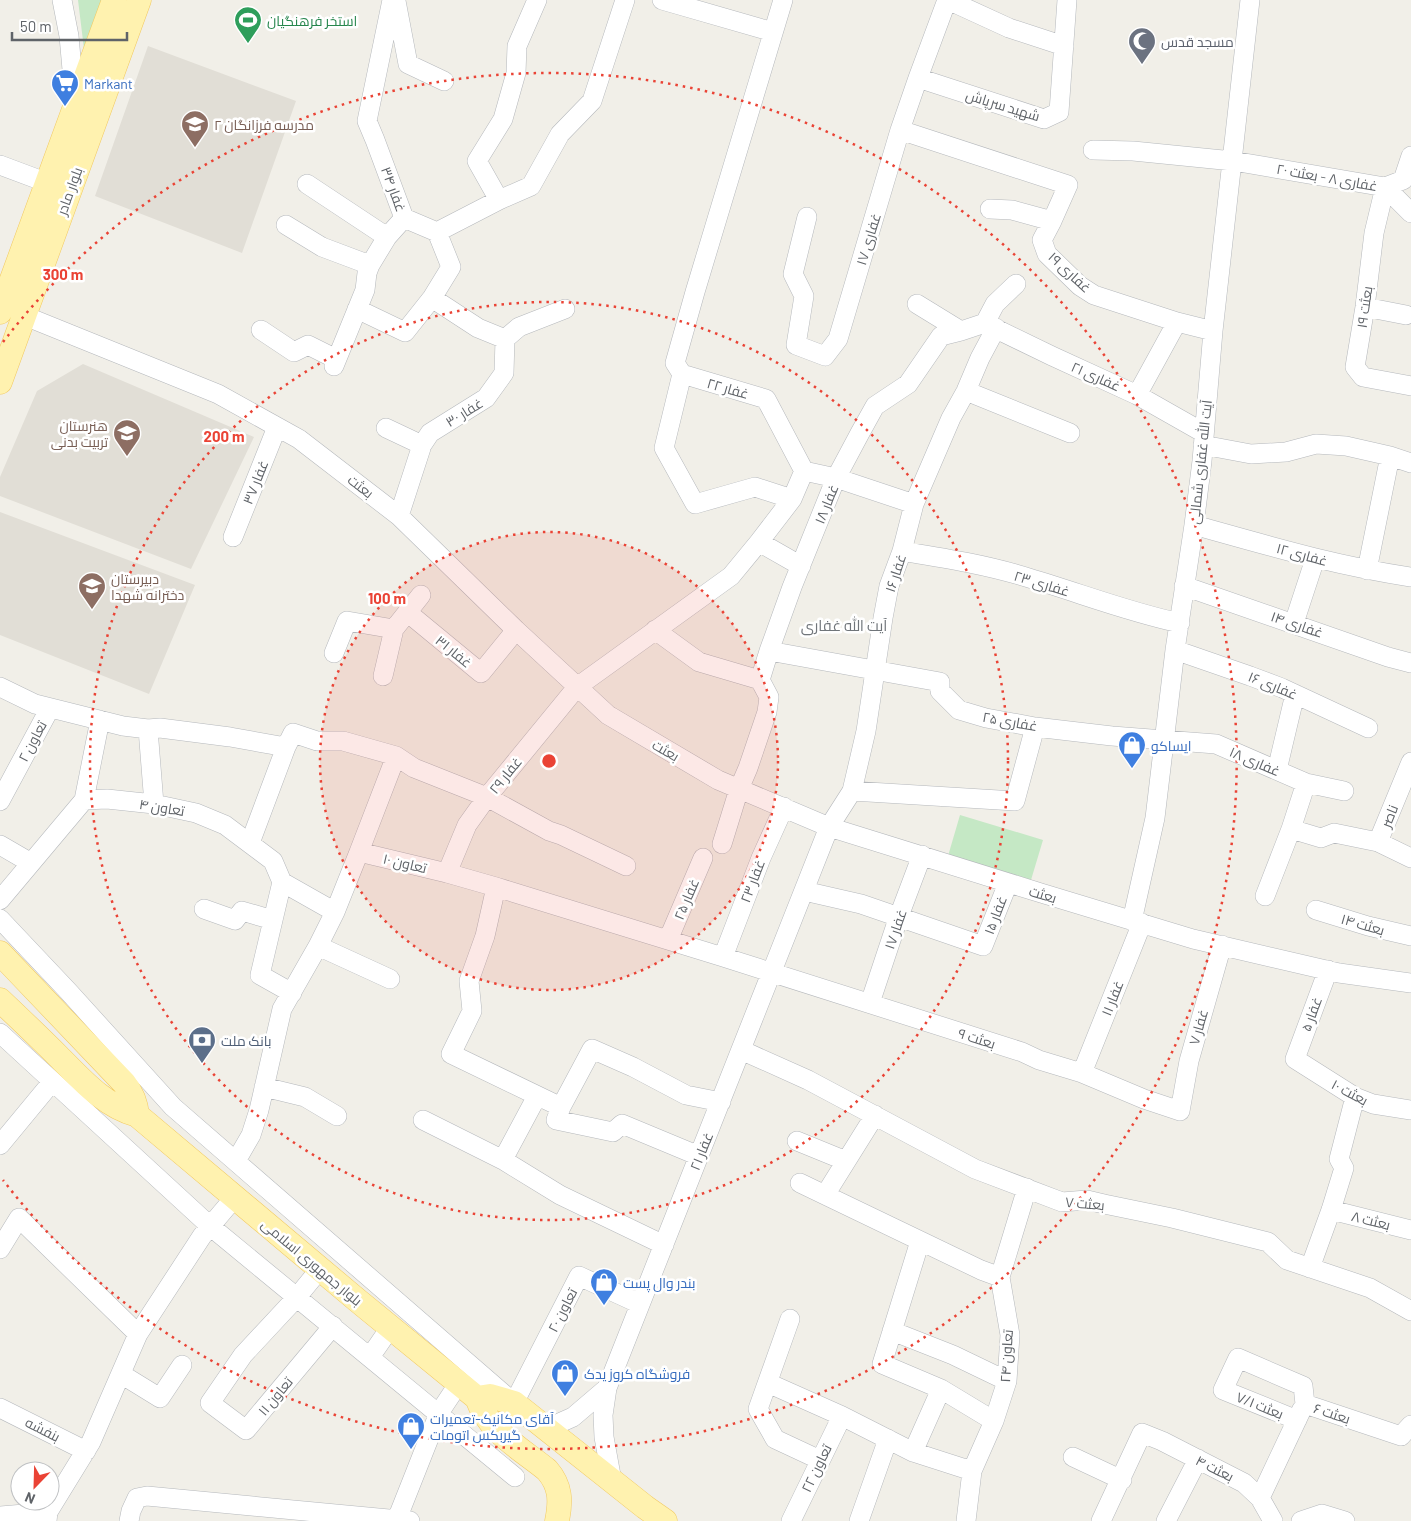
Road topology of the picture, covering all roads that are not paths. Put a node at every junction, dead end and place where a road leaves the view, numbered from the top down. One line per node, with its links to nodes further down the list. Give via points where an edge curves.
1 (62, 0): 16 (street)
2 (114, 0): 16 (main road, بلوار مادر)
3 (139, 0): 43 (main road, بلوار مادر)
4 (394, 0): 15 (street, via 408,64); 29 (street, غفار ۳۴, via 366,122)
5 (537, 0): 25 (street, via 517,46 516,73 503,118 477,161)
6 (625, 0): 25 (street, via 592,102 560,134 530,186)
7 (662, 0): 12 (street)
8 (783, 0): 12 (street)
9 (947, 0): 13 (street, via 1008,28); 14 (street)
10 (1067, 0): 13 (street, شهید سرپاش)
11 (1250, 0): 20 (street, آیت الله غفاری شمالی)
12 (773, 32): 50 (street, via 675,363)
13 (1064, 46): 14 (street, شهید سرپاش, via 1059,112 1044,119)
14 (918, 78): 17 (street)
15 (444, 81)
16 (76, 107): 22 (main road, بلوار مادر)
17 (900, 130): 28 (street, غفاری ۱۷, via 838,339 825,356 796,345 804,296 793,274); 30 (street, غفاری ۱۹, via 1068,185)
18 (1093, 150): 20 (street)
19 (1411, 156): 24 (street, via 1403,180)
20 (1233, 161): 24 (street, غفاری ۸ - بعثت ۲۰); 48 (street, آیت الله غفاری شمالی)
21 (0, 165): 22 (street)
22 (48, 183): 41 (main road, بلوار مادر)
23 (307, 184): 33 (street)
24 (1385, 187): 27 (street, غفاری ۸ - بعثت ۲۰); 38 (street, بعثت ۱۹, via 1374,234)
25 (500, 200): 32 (street)
26 (990, 209): 30 (street, via 1012,210)
27 (1411, 213)
28 (807, 217)
29 (404, 218): 32 (street); 33 (street, غفار ۳۴)
30 (1052, 221): 44 (street, غفاری ۱۹, via 1042,240 1047,254 1080,286 1094,295)
31 (286, 225): 34 (street, via 322,247)
32 (437, 232): 36 (street, via 452,267)
33 (387, 237): 34 (street, غفار ۳۴)
34 (370, 265): 39 (street, غفار ۳۴)
35 (1016, 284): 45 (street, via 995,304)
36 (432, 298): 39 (street, via 406,332); 49 (street, via 478,328)
37 (917, 304): 47 (street)
38 (1365, 307): 42 (street); 52 (street, بعثت ۱۹, via 1355,367 1363,377)
39 (357, 309): 46 (street, غفار ۳۴, via 335,362 308,345 294,352)
40 (565, 309): 49 (street, via 519,327)
41 (0, 311)
42 (1406, 315)
43 (25, 316): 51 (main road, بلوار مادر); 55 (street, بعثت, via 218,394)
44 (1177, 322): 48 (street, غفاری ۱۹); 54 (street)
45 (990, 326): 47 (street, غفار ۱۸); 53 (street, غفار ۱۶); 54 (street, غفاری ۲۱)
46 (261, 330)
47 (961, 331): 63 (street, غفار ۱۸, via 941,336 908,384 875,406)
48 (1213, 331): 58 (street, آیت الله غفاری شمالی)
49 (505, 339): 59 (street, غفار ۳۰, via 504,373 486,398 430,433)
50 (682, 374): 62 (street, غفار ۲۲, via 766,399); 64 (street, via 664,448 695,504 755,487)
51 (0, 382)
52 (1411, 386)
53 (966, 391): 57 (street); 65 (street, غفار ۱۶)
54 (1137, 395): 58 (street, غفاری ۲۱)
55 (278, 427): 66 (street, بعثت, via 299,439); 68 (street, غفار ۳۷)
56 (386, 428): 59 (street)
57 (1070, 433)
58 (1204, 439): 60 (street, غفاری ۲۱, via 1251,454 1286,452 1316,444 1346,446); 67 (street, آیت الله غفاری شمالی)
59 (422, 445): 66 (street, غفار ۳۰)
60 (1390, 456): 61 (street, غفاری ۲۱); 73 (street)
61 (1411, 463)
62 (804, 472): 63 (street); 64 (street)
63 (836, 478): 65 (street); 72 (street, غفار ۱۸)
64 (792, 499): 69 (street)
65 (914, 504): 70 (street, غفار ۱۶)
66 (399, 516): 81 (street, بعثت)
67 (1194, 524): 71 (street, غفاری ۱۲); 75 (street, آیت الله غفاری شمالی)
68 (232, 537)
69 (759, 542): 72 (street); 82 (street, via 731,576)
70 (902, 551): 78 (street, غفاری ۲۳, via 1028,577); 87 (street, غفار ۱۶, via 889,586)
71 (1315, 559): 73 (street, غفاری ۱۲); 79 (street)
72 (801, 566): 84 (street, غفار ۱۸)
73 (1367, 570): 74 (street, غفاری ۱۲)
74 (1411, 577)
75 (1184, 586): 78 (street, آیت الله غفاری شمالی); 79 (street, غفاری ۱۴)
76 (421, 595): 77 (street)
77 (407, 612): 80 (street); 81 (street, غفار ۳۱, via 481,673)
78 (1180, 623): 83 (street, آیت الله غفاری شمالی)
79 (1294, 623): 86 (street, غفاری ۱۴)
80 (394, 628): 85 (street, via 347,621); 88 (street)
81 (516, 630): 90 (street, بعثت)
82 (655, 630): 89 (street, via 699,662); 90 (street)
83 (1174, 650): 92 (street, غفاری ۱۶); 98 (street, آیت الله غفاری شمالی)
84 (769, 651): 87 (street); 89 (street, غفار ۱۸)
85 (334, 653)
86 (1411, 662)
87 (875, 670): 95 (street, غفاری ۲۵, via 940,682 940,691 959,710); 105 (street, غفار ۱۶, via 866,731)
88 (383, 676)
89 (760, 680): 104 (street, via 770,697 768,712)
90 (577, 686): 104 (street, بعثت, via 608,715); 107 (street, غفار ۲۹)
91 (0, 687): 93 (street)
92 (1295, 694): 96 (street, غفاری ۱۶); 102 (street)
93 (50, 708): 94 (street); 109 (street, تعاون ۲)
94 (100, 720): 97 (street); 108 (street)
95 (1036, 727): 98 (street, غفاری ۲۵); 105 (street, via 1014,801)
96 (1368, 728)
97 (148, 729): 99 (street, via 230,736); 110 (street)
98 (1164, 741): 102 (street, غفاری ۱۸, via 1216,744); 137 (street, آیت الله غفاری شمالی)
99 (286, 747): 100 (street, via 292,733 317,741 342,741); 114 (street)
100 (396, 756): 107 (street, via 414,768); 118 (street)
101 (1411, 762): 115 (street, ناصر)
102 (1277, 770): 103 (street, غفاری ۱۸)
103 (1306, 783): 106 (street, غفاری ۱۸); 113 (street)
104 (739, 789): 111 (street, بعثت); 116 (street)
105 (852, 791): 112 (street, غفار ۱۶)
106 (1344, 791)
107 (487, 797): 123 (street); 124 (street, غفار ۲۹, via 468,824)
108 (84, 800): 110 (street, تعاون ۴); 122 (street)
109 (0, 801)
110 (154, 804): 114 (street, تعاون ۴, via 196,813 225,825)
111 (784, 807): 112 (street, بعثت); 143 (street, غفار ۲۳)
112 (830, 827): 119 (street, بعثت); 128 (street, غفار ۲۱)
113 (1291, 829): 115 (street, via 1320,838 1334,833); 129 (street)
114 (250, 842): 125 (street, تعاون ۴, via 273,860)
115 (1378, 842): 121 (street)
116 (722, 844)
117 (0, 845): 122 (street)
118 (360, 852): 124 (street, تعاون ۱۰); 133 (street)
119 (922, 855): 126 (street, بعثت); 134 (street, غفار ۱۷)
120 (703, 858): 139 (street, غفار ۲۵)
121 (1411, 858)
122 (31, 863): 130 (street)
123 (626, 866)
124 (447, 873): 127 (street, تعاون ۱۰)
125 (282, 882): 133 (street); 136 (street)
126 (1008, 883): 134 (street, غفار ۱۵, via 983,946); 137 (street, بعثت)
127 (496, 887): 139 (street, تعاون ۱۰); 158 (street, via 485,936 469,981 472,1010 451,1054)
128 (804, 891): 134 (street); 145 (street, غفار ۲۱)
129 (1264, 896)
130 (0, 900)
131 (204, 909): 136 (street, via 234,920 242,911)
132 (1316, 910): 138 (street, بعثت ۱۴)
133 (335, 912): 141 (street)
134 (899, 916): 150 (street, غفار ۱۷)
135 (0, 919): 172 (street, via 173,1107)
136 (273, 920): 148 (street, via 260,975)
137 (1137, 922): 140 (street, بعثت); 154 (street, غفار ۱۱)
138 (1411, 936)
139 (668, 940): 143 (street, تعاون ۱۰)
140 (1222, 945): 144 (street, بعثت); 162 (street, غفار ۷, via 1189,1062)
141 (318, 946): 146 (street); 148 (street)
142 (0, 953): 164 (main road, via 130,1090)
143 (723, 956): 145 (street, تعاون ۱۰)
144 (1328, 970): 147 (street, بعثت); 153 (street, غفار ۵)
145 (772, 973): 150 (street, بعثت ۹); 152 (street, غفار ۲۱)
146 (390, 978)
147 (1411, 984)
148 (292, 993): 156 (street, via 282,1009)
149 (0, 1000): 157 (main road)
150 (870, 1003): 154 (street, بعثت ۹)
151 (0, 1033): 155 (street)
152 (741, 1050): 160 (street, غفار ۲۱); 165 (street, بعثت ۷)
153 (1295, 1059): 159 (street, بعثت ۱۰)
154 (1082, 1073): 162 (street, بعثت ۹)
155 (52, 1082): 157 (street); 169 (street)
156 (264, 1087): 166 (street, via 305,1097); 172 (street, via 251,1135)
157 (83, 1096): 164 (main road); 179 (street)
158 (537, 1096): 161 (street); 171 (street)
159 (1355, 1097): 163 (street, بعثت ۱۰, via 1373,1104); 178 (street, via 1339,1159 1344,1168)
160 (720, 1102): 161 (street, via 686,1095 592,1049); 170 (street, غفار ۲۱)
161 (561, 1107): 170 (street, via 556,1120 613,1132 622,1124)
162 (1180, 1110)
163 (1411, 1110)
164 (138, 1115): 177 (main road, بلوار جمهوری اسلامی)
165 (875, 1115): 173 (street); 175 (street, بعثت ۷, via 975,1169)
166 (338, 1116)
167 (423, 1120): 171 (street)
168 (797, 1140): 173 (street)
169 (0, 1144)
170 (699, 1156): 182 (street, غفار ۲۱)
171 (503, 1160): 182 (street, via 560,1195)
172 (236, 1161): 204 (street)
173 (846, 1161): 176 (street)
174 (800, 1183): 176 (street)
175 (1027, 1188): 184 (street, بعثت ۷, via 1062,1202 1087,1200 1268,1242 1286,1260); 186 (street, تعاون ۲۴)
176 (825, 1195): 181 (street)
177 (235, 1197): 179 (street); 185 (main road, بلوار جمهوری اسلامی)
178 (1331, 1210): 180 (street, بعثت ۸); 184 (street)
179 (210, 1226): 187 (street); 194 (street)
180 (1411, 1230)
181 (920, 1241): 186 (street); 193 (street)
182 (664, 1245): 188 (street, غفار ۲۱)
183 (0, 1249): 194 (street, via 19,1218)
184 (1310, 1268): 189 (street, بعثت ۷, via 1370,1288)
185 (320, 1269): 187 (street); 192 (main road, بلوار جمهوری اسلامی)
186 (1000, 1277): 199 (street, تعاون ۲۴, via 1010,1335)
187 (297, 1297): 191 (street); 191 (street, تعاون ۱۱, via 244,1355 210,1403 246,1430)
188 (640, 1304): 201 (street, غفار ۲۱); 204 (street, تعاون ۲۰, via 579,1276)
189 (1411, 1311)
190 (790, 1319): 200 (street)
191 (333, 1326): 195 (street)
192 (390, 1328): 195 (street); 203 (main road, بلوار جمهوری اسلامی)
193 (892, 1331): 199 (street); 202 (street, via 882,1364)
194 (138, 1334): 198 (street)
195 (370, 1356): 207 (street)
196 (1238, 1358): 206 (street, بعثت ۶, via 1304,1386); 206 (street, بعثت ۷/۱, via 1223,1390)
197 (182, 1365): 198 (street, via 160,1398)
198 (121, 1374): 215 (street)
199 (1007, 1380): 209 (street, تعاون ۲۴)
200 (768, 1383): 208 (street); 219 (street, via 758,1409 775,1439)
201 (607, 1388): 211 (street, via 573,1417); 223 (street, غفار ۲۱, via 604,1437)
202 (941, 1389): 209 (street); 216 (street)
203 (468, 1391): 204 (main road); 207 (street); 212 (main road)
204 (514, 1403): 211 (main road)
205 (0, 1408): 215 (street, بنفشه)
206 (1301, 1412): 210 (street, بعثت ۶, via 1401,1436); 224 (street)
207 (439, 1414): 214 (street); 230 (street, via 399,1514)
208 (842, 1416): 213 (street); 219 (street, تعاون ۲۲)
209 (994, 1421): 220 (street, تعاون ۲۴)
210 (1411, 1425)
211 (546, 1429): 223 (main road)
212 (501, 1434): 214 (street); 231 (main road, via 554,1478 560,1496)
213 (888, 1439): 216 (street); 234 (street)
214 (479, 1449): 221 (street)
215 (86, 1451): 227 (street)
216 (913, 1452): 220 (street)
217 (1073, 1457): 222 (street)
218 (1198, 1459): 222 (street, بعثت ۴, via 1142,1433); 224 (street, بعثت ۴, via 1244,1483); 237 (street)
219 (820, 1460): 233 (street, تعاون ۲۲)
220 (972, 1471): 235 (street, تعاون ۲۴)
221 (516, 1477)
222 (1122, 1480): 236 (street)
223 (612, 1481): 232 (main road)
224 (1260, 1498): 238 (street, بعثت ۴)
225 (251, 1513): 228 (street); 229 (street, via 147,1496 136,1498)
226 (0, 1516): 227 (street)
227 (48, 1516)
228 (345, 1518): 230 (street)
229 (129, 1521)
230 (403, 1521)
231 (557, 1521)
232 (666, 1521)
233 (791, 1521)
234 (859, 1521)
235 (966, 1521)
236 (1101, 1521)
237 (1166, 1521)
238 (1273, 1521)
239 (1301, 1521): 240 (street, via 1322,1514)
240 (1345, 1521)

